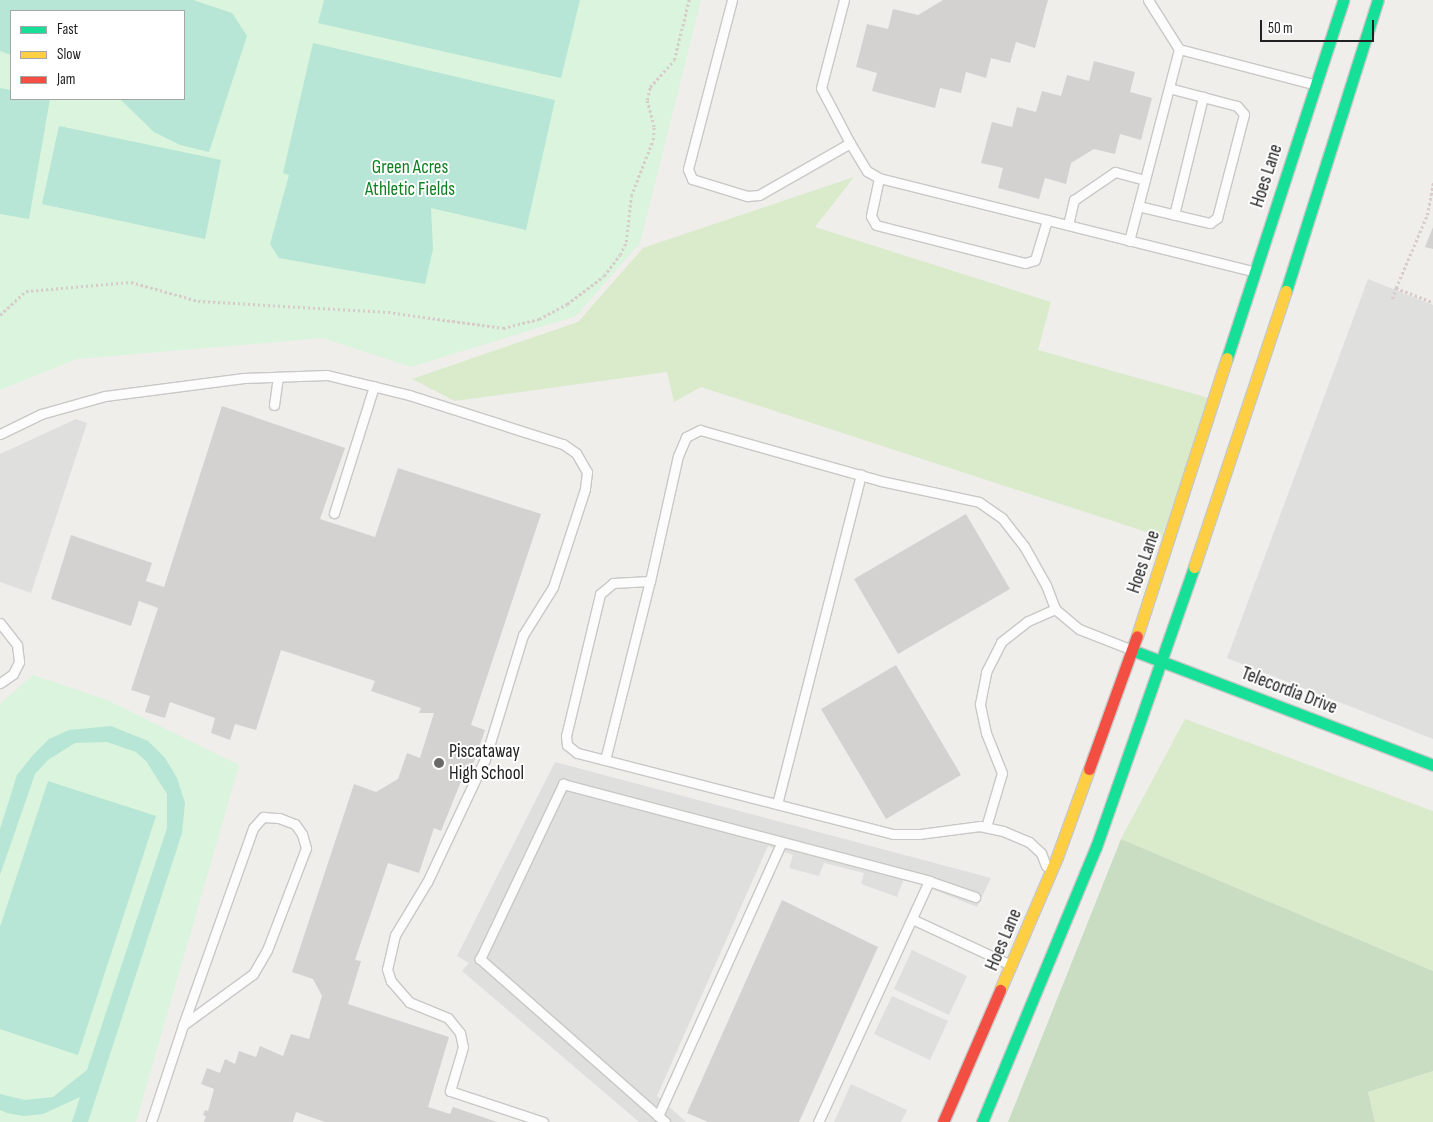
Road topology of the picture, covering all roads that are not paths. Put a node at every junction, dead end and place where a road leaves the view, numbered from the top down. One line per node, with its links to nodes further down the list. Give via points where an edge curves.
1 (732, 0): 10 (lane, via 688,169 692,179 746,196 759,194)
2 (844, 0): 10 (lane, via 821,88)
3 (1148, 0): 6 (lane)
4 (1343, 0): 7 (main road, Hoes Lane)
5 (1378, 0): 29 (main road)
6 (1179, 49): 7 (lane); 8 (lane)
7 (1316, 84): 18 (main road, Hoes Lane)
8 (1169, 88): 9 (lane); 12 (lane)
9 (1203, 97): 14 (lane); 14 (lane, via 1237,106 1244,114 1217,218 1210,223)
10 (850, 143): 11 (lane, via 867,171)
11 (879, 178): 15 (lane); 15 (lane, via 872,216 876,225 1025,263 1035,260)
12 (1145, 180): 13 (lane); 16 (lane, via 1115,172 1074,200)
13 (1138, 206): 14 (lane); 17 (lane)
14 (1174, 215)
15 (1047, 220): 16 (lane)
16 (1068, 226): 17 (lane)
17 (1129, 241): 18 (lane)
18 (1255, 272): 28 (main road, Hoes Lane)
19 (278, 377): 20 (lane, via 327,376); 21 (lane); 22 (lane, via 244,378 104,396 41,414)
20 (374, 386): 24 (lane); 44 (lane, via 563,444 576,453 587,472 553,586 523,635 485,759 427,882 394,935 388,961 391,982 399,993 409,1002 448,1018 460,1033 463,1047 450,1091)
21 (274, 405)
22 (0, 434)
23 (861, 475): 25 (lane, via 700,430 692,432 678,456); 26 (lane, via 979,502 1002,518 1024,546 1046,585); 33 (lane)
24 (334, 513)
25 (650, 581): 31 (lane); 31 (lane, via 613,583 600,594 595,610 566,736 567,745 577,753)
26 (1055, 609): 28 (lane, via 1079,629); 34 (lane, via 1028,621 1001,642 986,672 980,704 986,733 1002,774)
27 (0, 624): 30 (lane, via 17,645 19,662 12,674)
28 (1132, 650): 29 (main road, Telecordia Drive); 36 (main road, Hoes Lane)
29 (1163, 661): 32 (main road, Telecordia Drive); 47 (main road, via 1096,848)
30 (0, 683)
31 (606, 760): 33 (lane)
32 (1433, 765)
33 (778, 804): 34 (lane, via 893,834)
34 (986, 827): 36 (lane, via 1029,842 1041,852)
35 (781, 843): 37 (lane); 42 (lane); 42 (lane, via 563,784 480,959)
36 (1050, 875): 40 (main road, Hoes Lane)
37 (929, 881): 38 (lane); 39 (lane)
38 (975, 897)
39 (912, 919): 40 (lane); 45 (lane)
40 (1013, 966): 46 (main road, Hoes Lane)
41 (183, 1025): 41 (lane, via 253,828 263,817 295,824 306,848 267,950 253,974); 43 (lane)
42 (661, 1119)
43 (155, 1120)
44 (543, 1122)
45 (818, 1122)
46 (943, 1122)
47 (982, 1122)

